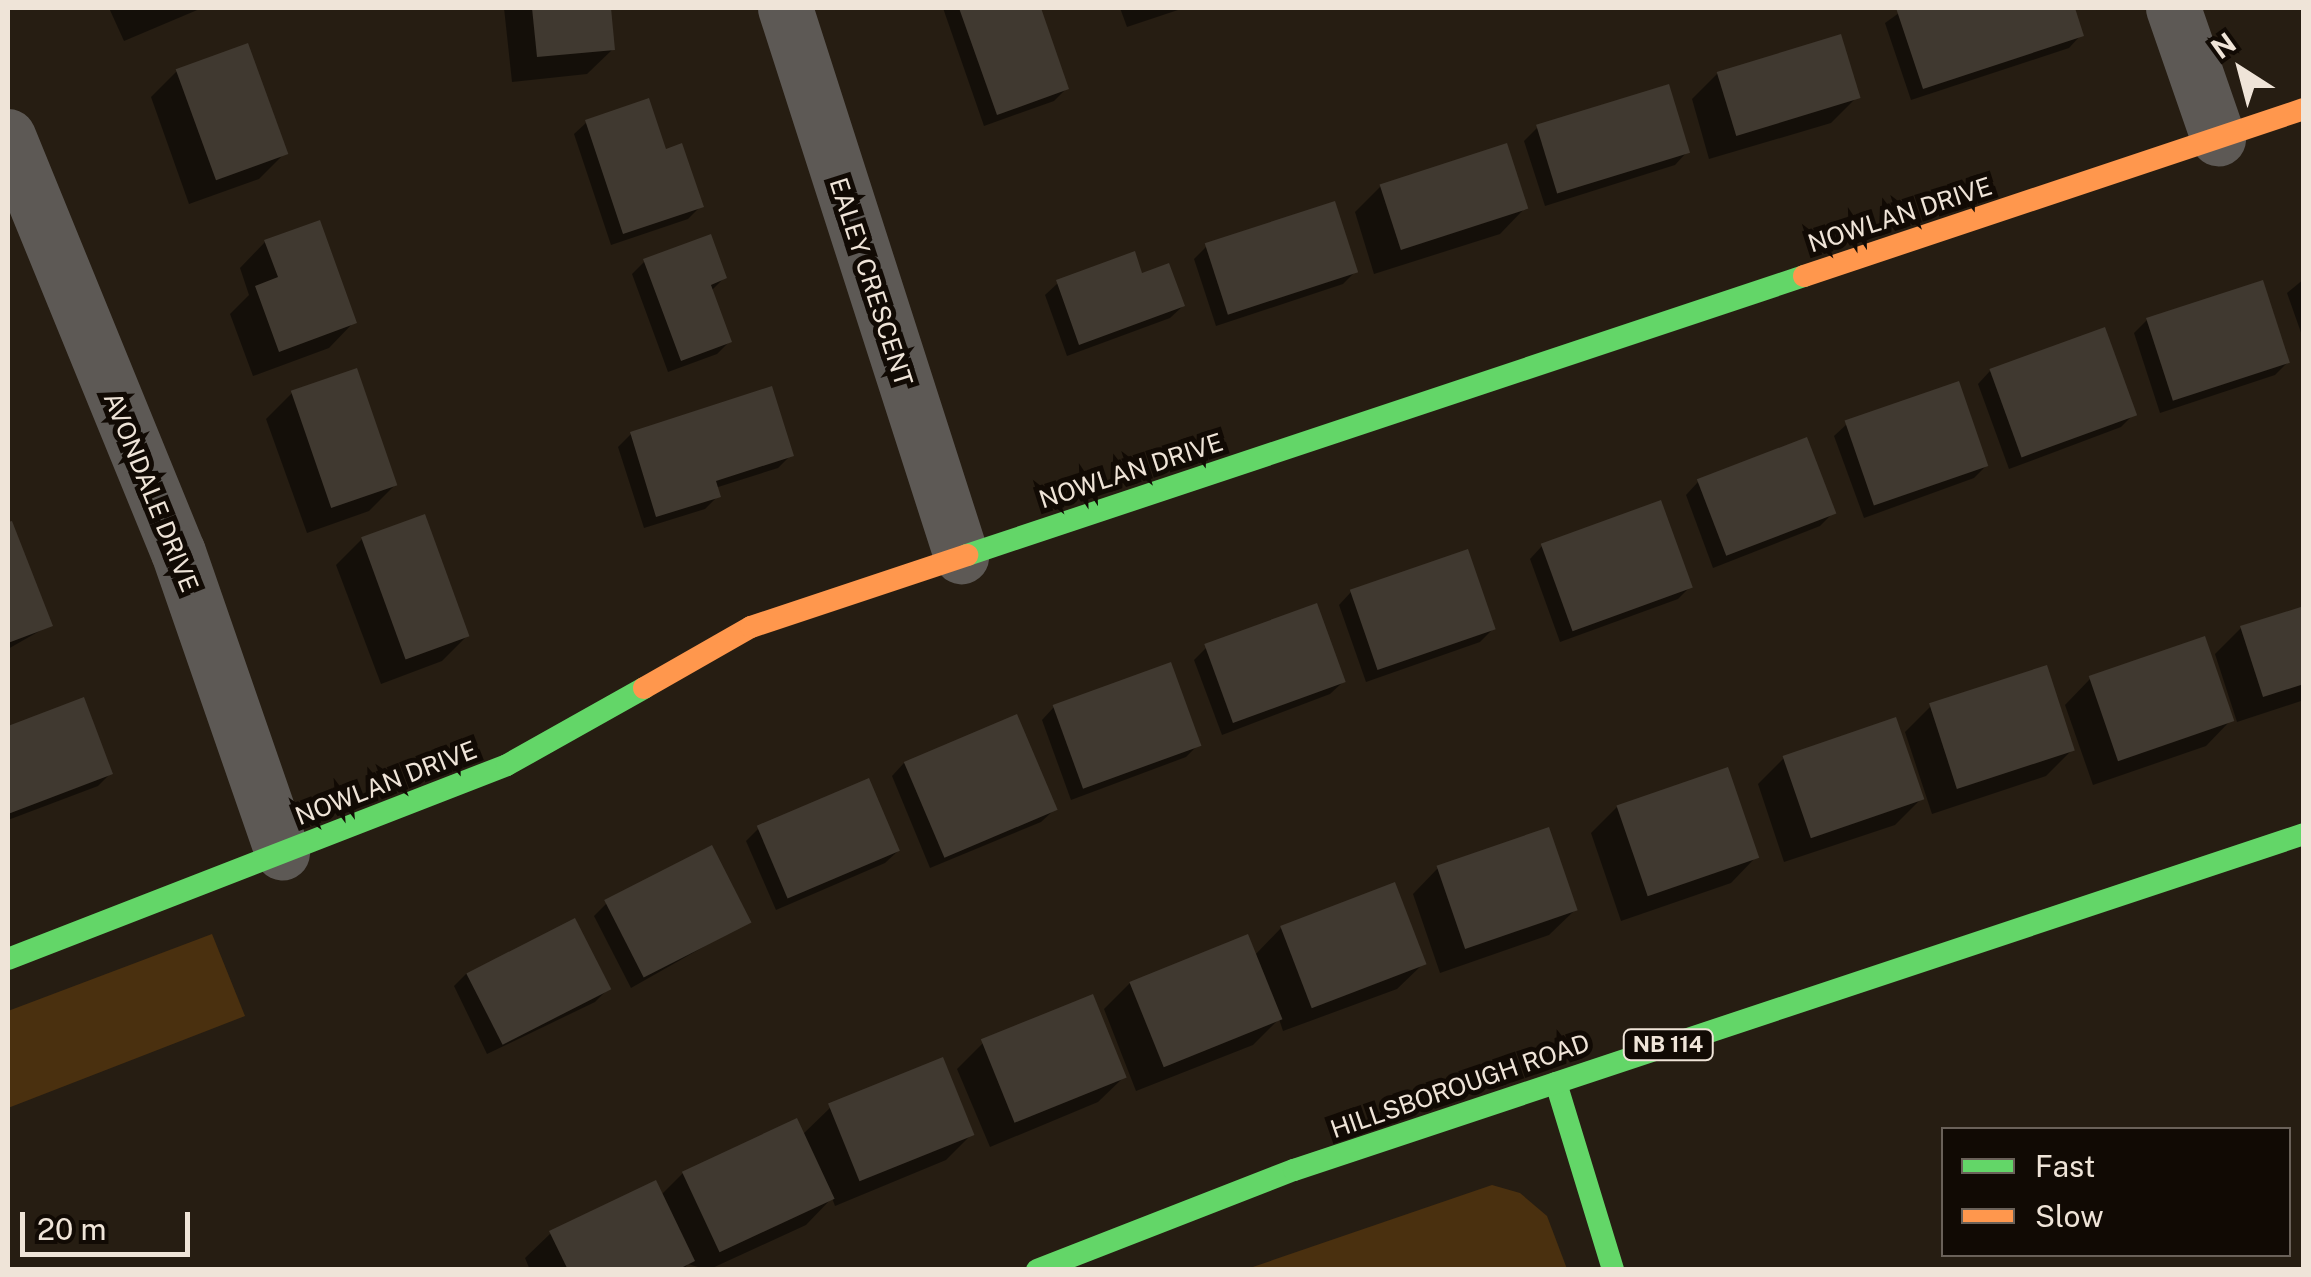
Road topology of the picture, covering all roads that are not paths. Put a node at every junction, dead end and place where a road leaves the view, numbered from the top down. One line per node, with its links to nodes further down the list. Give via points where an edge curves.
1 (784, 8): 6 (street, EALEY CRESCENT)
2 (2173, 8): 5 (street)
3 (2304, 109): 5 (street, NOWLAN DRIVE)
4 (8, 136): 8 (street, AVONDALE DRIVE, via 178,552)
5 (2218, 138): 6 (street, NOWLAN DRIVE)
6 (960, 556): 8 (street, NOWLAN DRIVE, via 750,627 507,765)
7 (2304, 834): 10 (street, HILLSBOROUGH ROAD / NB 114)
8 (282, 852): 9 (street, NOWLAN DRIVE)
9 (8, 959)
10 (1556, 1084): 11 (street, HILLSBOROUGH ROAD / NB 114, via 1294,1170); 12 (street)
11 (1037, 1270)
12 (1613, 1270)

